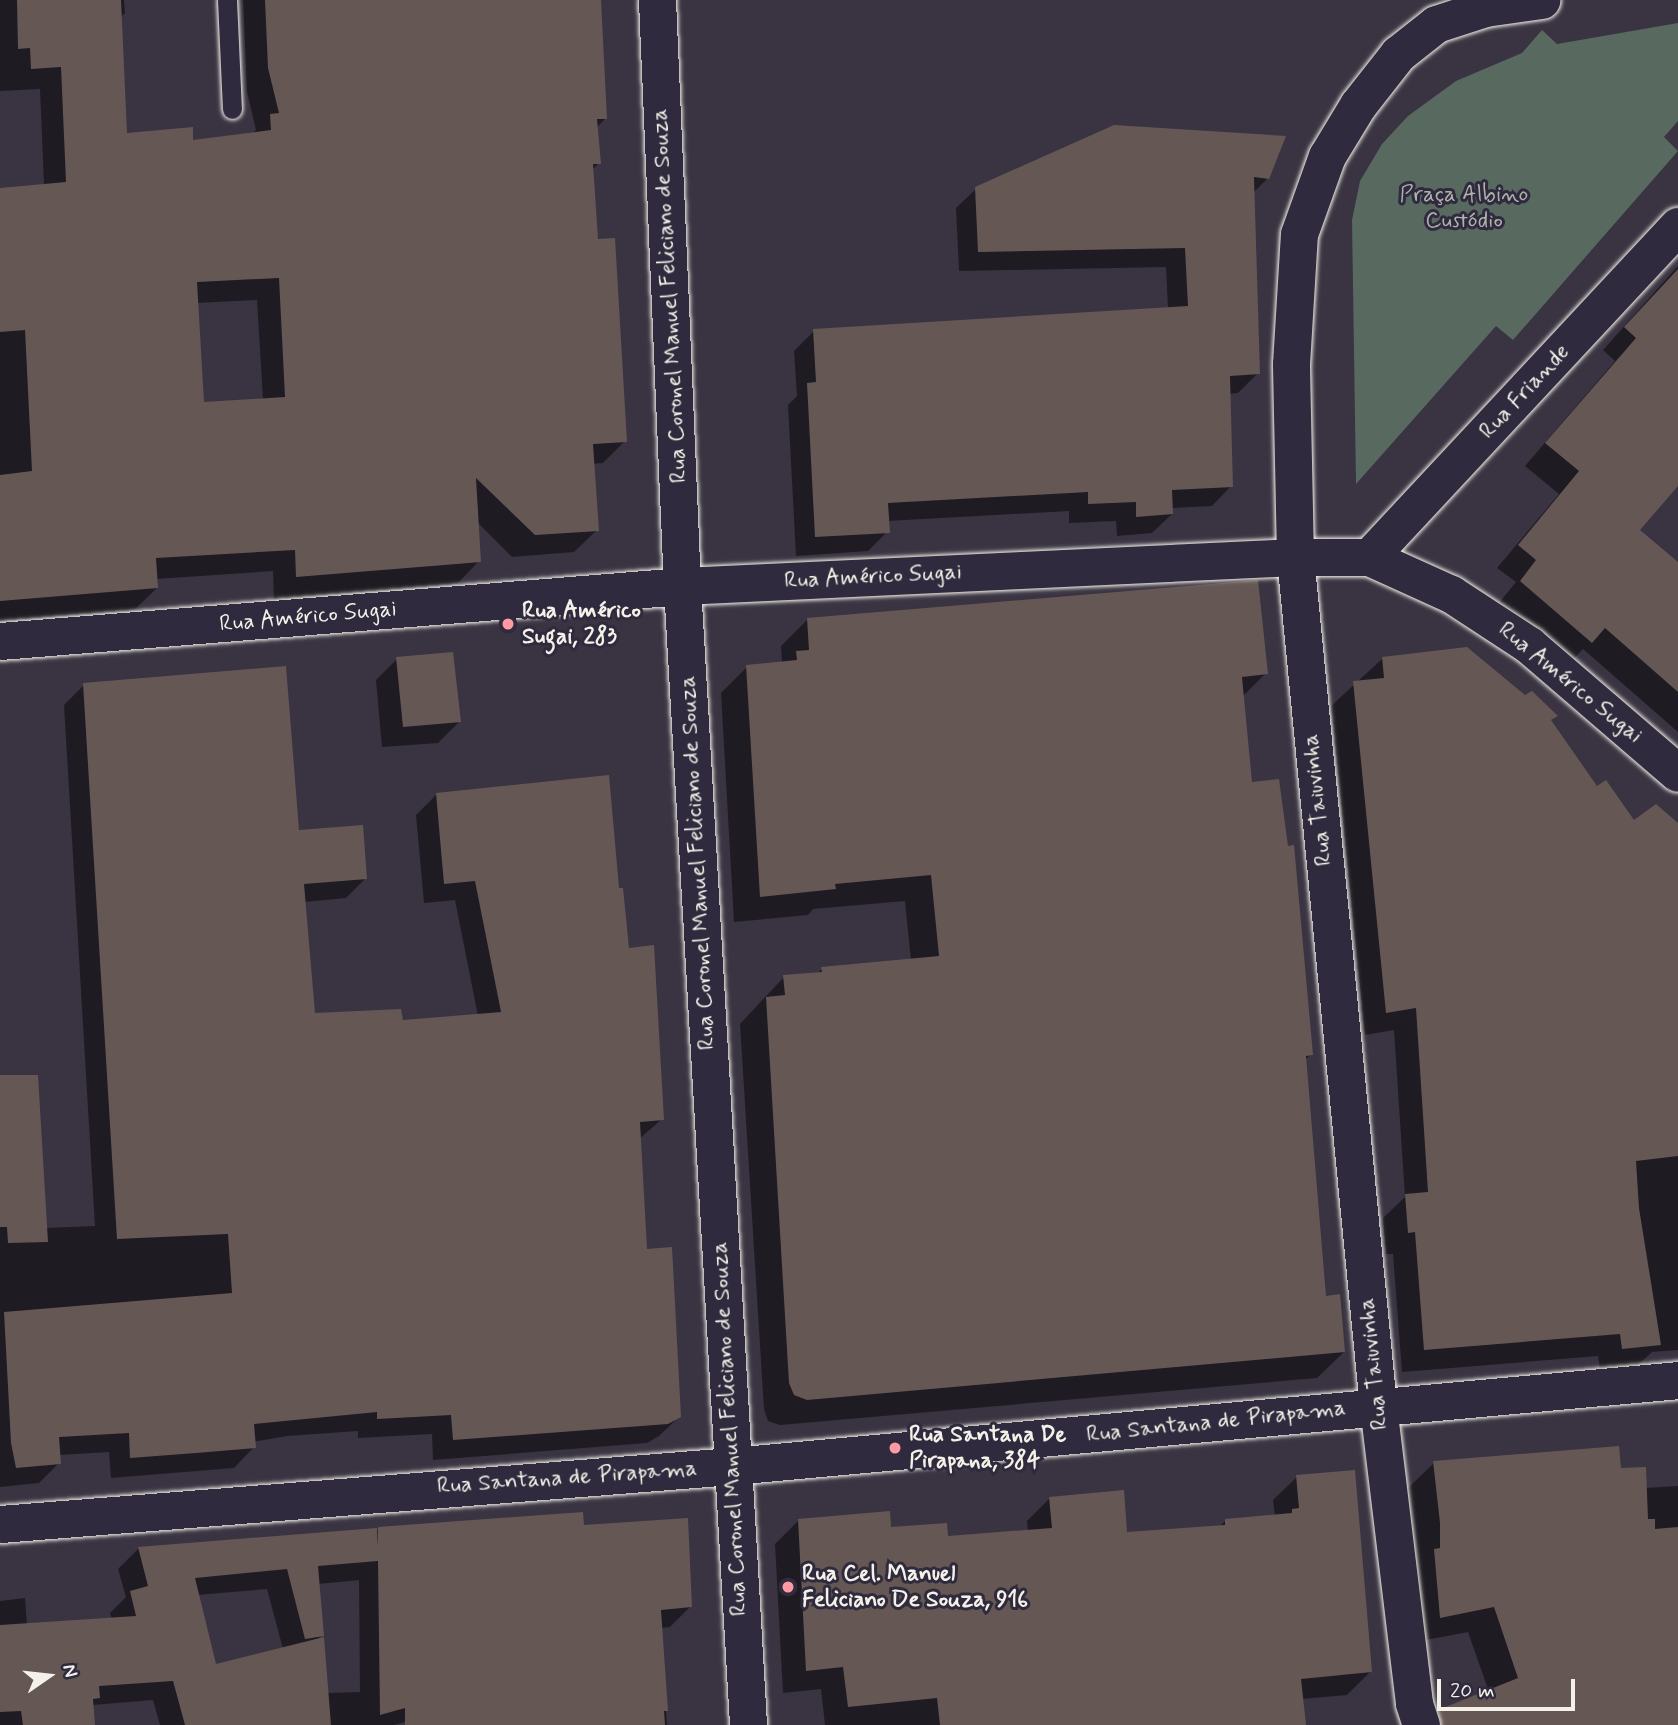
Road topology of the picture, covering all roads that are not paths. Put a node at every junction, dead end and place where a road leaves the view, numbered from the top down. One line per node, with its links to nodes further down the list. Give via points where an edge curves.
1 (227, 0): 4 (lane)
2 (657, 0): 8 (street, Rua Coronel Manuel Feliciano de Souza)
3 (1541, 0): 6 (street, Rua Taiuvinha, via 1485,9 1436,24 1398,54 1326,156 1299,234 1291,364)
4 (232, 109)
5 (1678, 226): 7 (street, Rua Friande)
6 (1295, 557): 7 (street, Rua Américo Sugai); 8 (street, Rua Américo Sugai); 12 (street, Rua Taiuvinha)
7 (1369, 557): 10 (street, Rua Américo Sugai, via 1451,594 1529,645)
8 (682, 586): 9 (street, Rua Américo Sugai); 13 (street, Rua Coronel Manuel Feliciano de Souza)
9 (0, 641)
10 (1678, 773)
11 (1678, 1380): 12 (street, Rua Santana de Pirapama)
12 (1378, 1406): 13 (street, Rua Santana de Pirapama); 16 (street, Rua Taiuvinha, via 1412,1690)
13 (732, 1466): 14 (street, Rua Santana de Pirapama); 15 (street, Rua Coronel Manuel Feliciano de Souza)
14 (0, 1524)
15 (748, 1725)
16 (1421, 1725)

